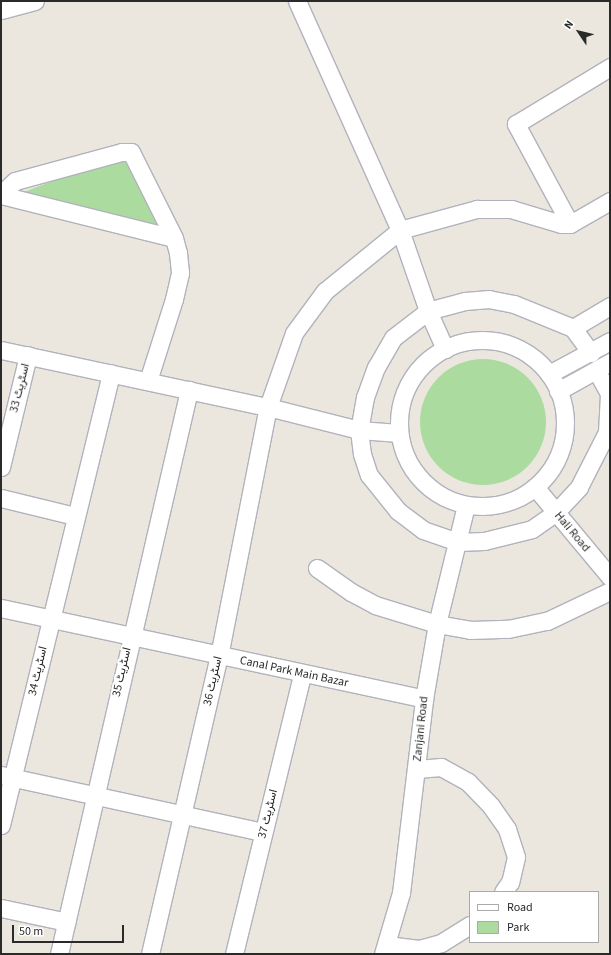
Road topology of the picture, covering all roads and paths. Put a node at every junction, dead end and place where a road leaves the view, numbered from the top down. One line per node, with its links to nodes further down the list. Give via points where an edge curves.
1 (35, 1): 3 (street)
2 (296, 1): 8 (street)
3 (1, 10)
4 (610, 66): 7 (street, via 516,124)
5 (1, 195): 9 (street); 9 (street, via 10,184 23,178 122,152 131,152)
6 (610, 201): 7 (street)
7 (570, 224): 8 (street, via 561,224 511,209 477,209)
8 (400, 230): 11 (street); 25 (street, اسٹریٹ 36, via 325,291 294,333)
9 (174, 238): 21 (street, via 180,273)
10 (610, 306): 12 (street)
11 (428, 311): 12 (street, via 450,304 489,300 514,304); 14 (street); 26 (street, via 394,338 376,367 364,397)
12 (573, 328): 16 (street)
13 (610, 341): 16 (street)
14 (445, 349): 20 (street, via 463,342 502,342 520,349 536,360); 27 (street, via 424,364 409,384 400,408)
15 (1, 350): 17 (street)
16 (590, 353): 20 (street)
17 (28, 355): 19 (street); 28 (street, اسٹریٹ 33)
18 (603, 366): 23 (street); 24 (street)
19 (111, 373): 21 (street); 33 (street, اسٹریٹ 34)
20 (549, 374): 23 (street)
21 (148, 381): 22 (street)
22 (188, 390): 25 (street); 41 (street, اسٹریٹ 35)
23 (558, 391): 29 (street, via 564,411 564,432 559,452 549,471)
24 (609, 395): 32 (street, via 607,432 579,487)
25 (268, 407): 26 (street); 42 (street, اسٹریٹ 36)
26 (359, 430): 27 (street); 34 (street, via 362,454 370,475 398,511 424,530)
27 (399, 433): 31 (street, via 406,456 421,480 434,491)
28 (1, 467)
29 (535, 487): 31 (street, via 516,498 495,505); 32 (street, Hali Road)
30 (1, 498): 33 (street)
31 (466, 505): 34 (street, Zanjani Road)
32 (556, 512): 34 (street, via 532,529 484,541); 36 (street, Hali Road)
33 (75, 516): 39 (street, اسٹریٹ 34)
34 (457, 542): 40 (street, Zanjani Road)
35 (317, 568): 40 (street, via 375,605)
36 (610, 577)
37 (610, 591): 40 (street, via 547,621 508,629 470,630)
38 (1, 608): 39 (street, Canal Park Main Bazar)
39 (50, 619): 41 (street, Canal Park Main Bazar); 46 (street, اسٹریٹ 34)
40 (437, 624): 44 (street, Zanjani Road)
41 (130, 636): 42 (street, Canal Park Main Bazar); 47 (street, اسٹریٹ 35)
42 (220, 656): 43 (street, Canal Park Main Bazar); 48 (street, اسٹریٹ 36)
43 (302, 674): 44 (street, Canal Park Main Bazar); 50 (street, اسٹریٹ 37)
44 (424, 699): 45 (street, Zanjani Road)
45 (417, 769): 51 (street, via 440,767 468,782 492,806 507,829 516,857 510,882); 55 (street, Zanjani Road, via 401,893)
46 (7, 777): 47 (street); 49 (street, اسٹریٹ 34)
47 (95, 796): 48 (street); 53 (street, اسٹریٹ 35)
48 (182, 815): 50 (street); 57 (street, اسٹریٹ 36)
49 (1, 825)
50 (263, 832): 58 (street, اسٹریٹ 37)
51 (504, 891)
52 (1, 908): 53 (street)
53 (66, 922): 56 (street, اسٹریٹ 35)
54 (469, 926): 55 (street, via 441,943 419,949)
55 (385, 949)
56 (59, 954)
57 (150, 954)
58 (234, 954)

